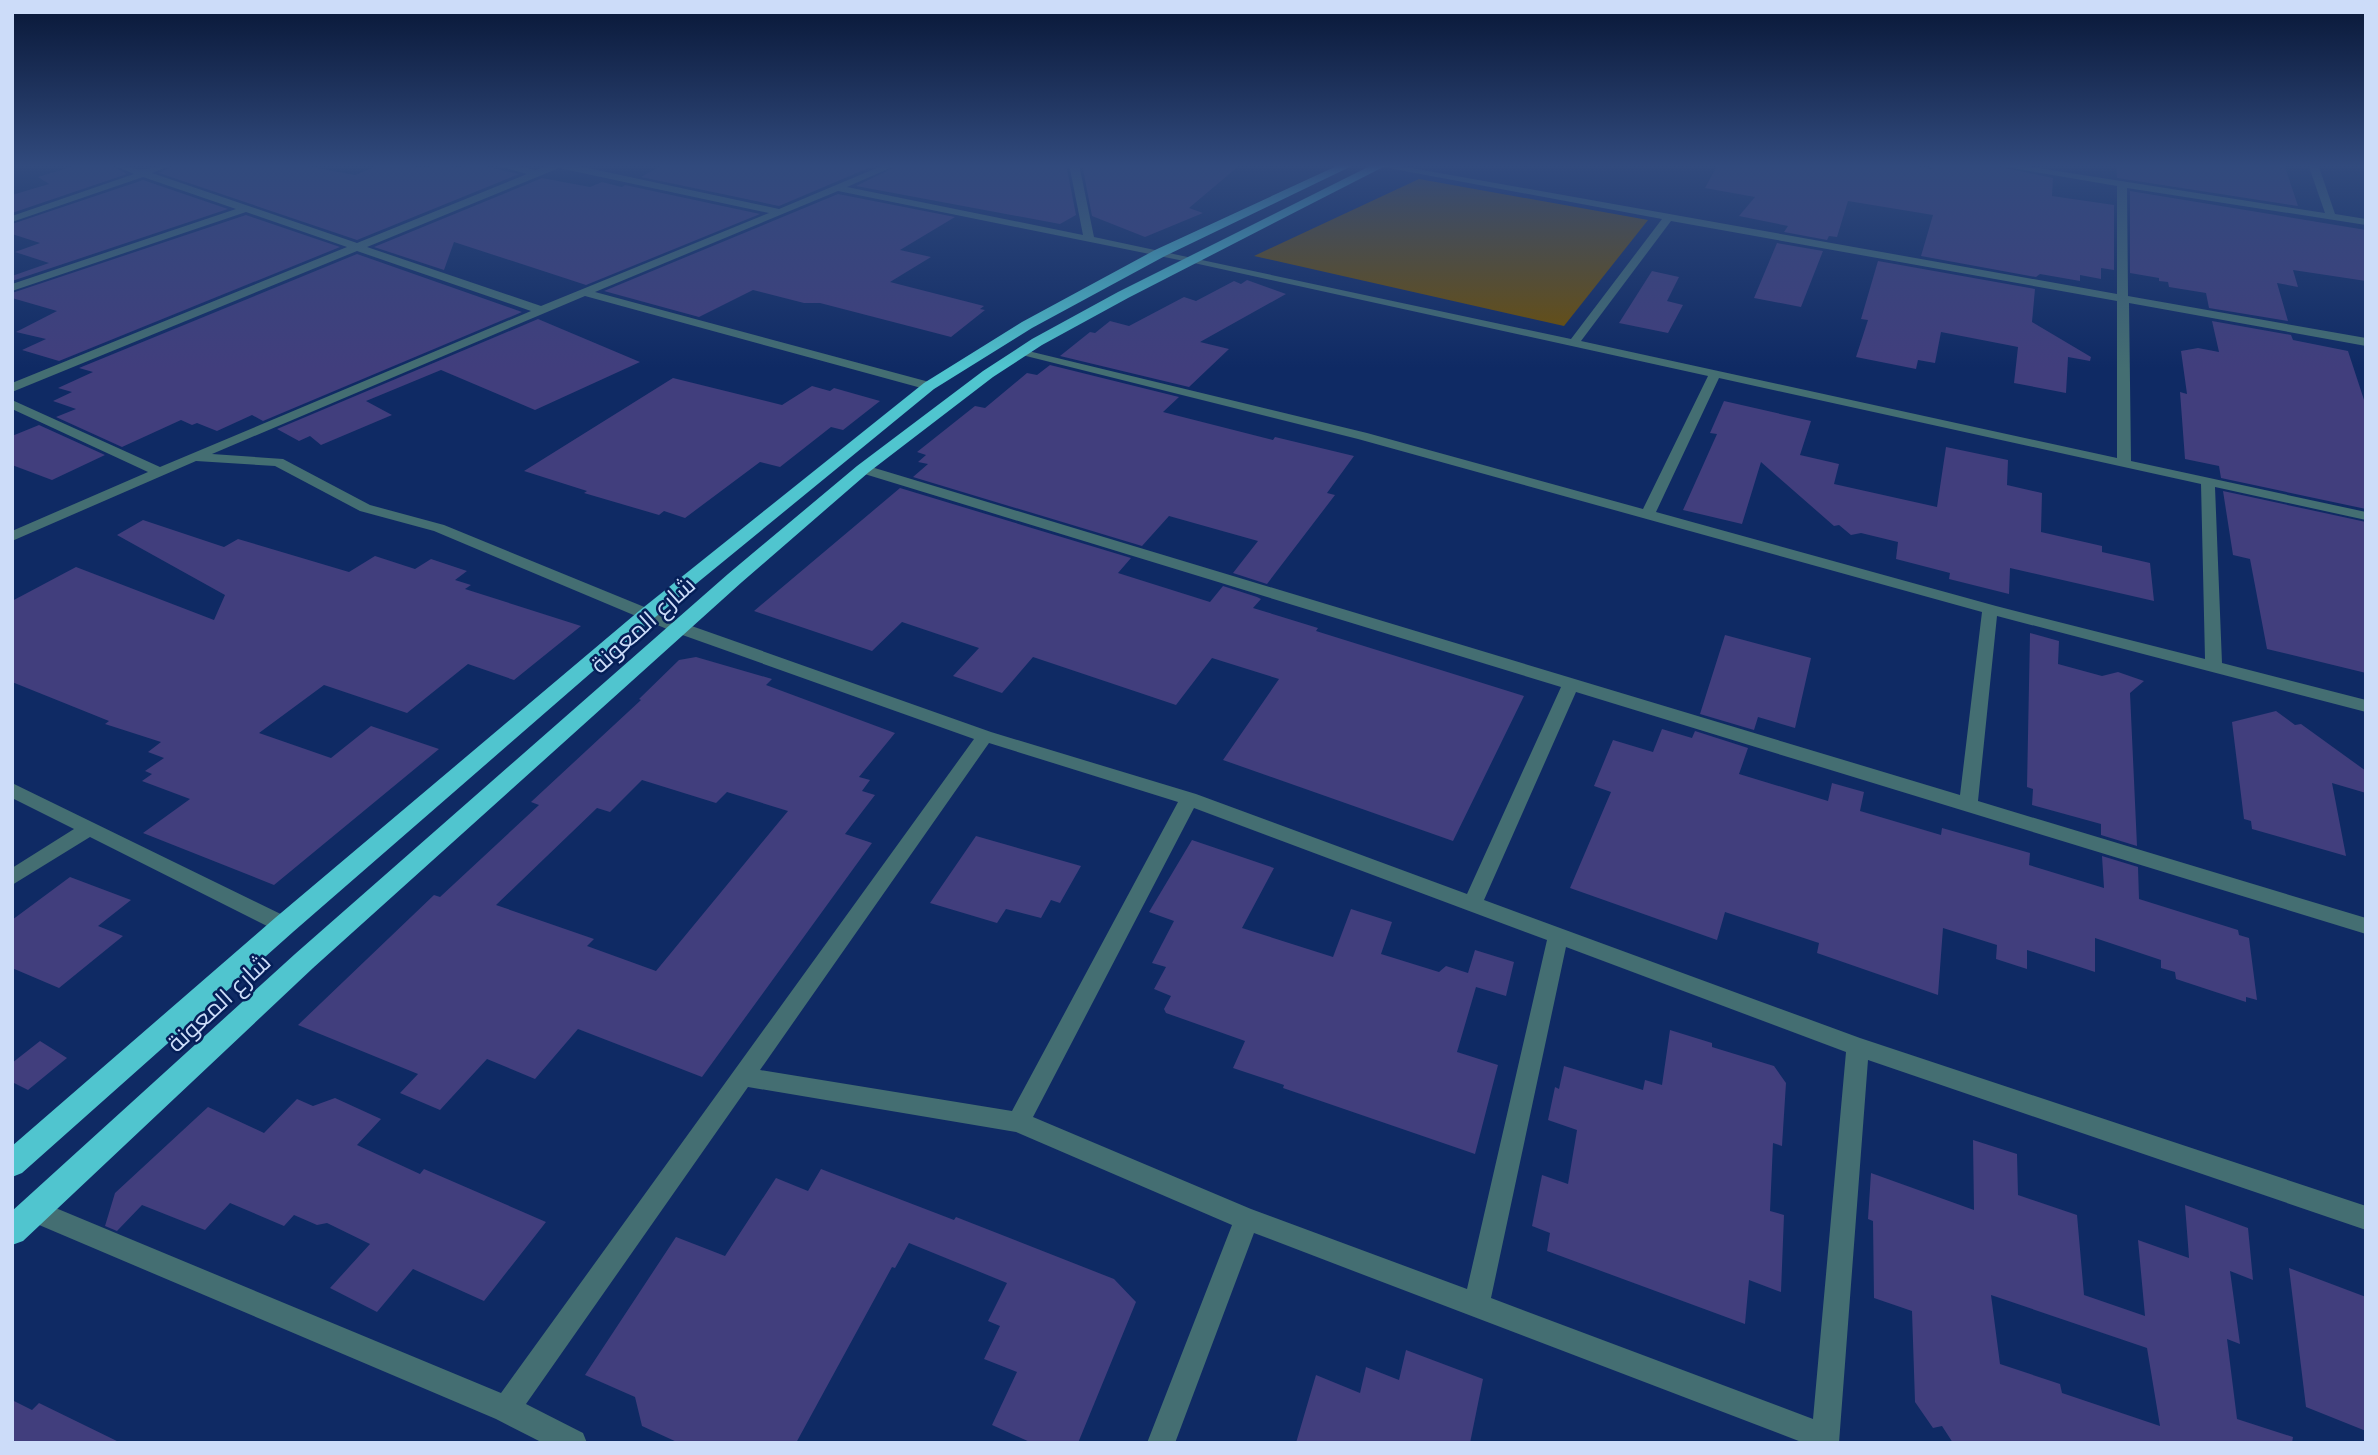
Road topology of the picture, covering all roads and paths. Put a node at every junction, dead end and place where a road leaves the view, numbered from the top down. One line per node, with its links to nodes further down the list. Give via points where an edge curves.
1 (177, 232): 16 (street)
2 (314, 232): 13 (street)
3 (393, 232): 13 (street)
4 (730, 232): 17 (street)
5 (1058, 232): 12 (street)
6 (1088, 232): 12 (street)
7 (1205, 232): 14 (highway, شارع المعونة)
8 (1248, 232): 15 (highway, شارع المعونة)
9 (1657, 232): 21 (street)
10 (1756, 232): 18 (street)
11 (2123, 232): 18 (street)
12 (1089, 238): 14 (street)
13 (357, 246): 19 (street); 25 (street)
14 (1160, 253): 15 (street); 24 (highway, شارع المعونة, via 1027,325)
15 (1194, 260): 21 (street); 22 (highway, شارع المعونة, via 1098,307)
16 (12, 288)
17 (582, 292): 19 (street); 24 (street)
18 (2124, 299): 20 (street); 28 (street)
19 (538, 309): 27 (street)
20 (2366, 342)
21 (1573, 344): 23 (street)
22 (1020, 353): 29 (highway, شارع المعونة); 32 (street, via 1362,436)
23 (1714, 374): 28 (street); 32 (street)
24 (929, 386): 36 (highway, شارع المعونة)
25 (12, 388)
26 (12, 404): 30 (street)
27 (191, 457): 30 (street); 36 (street, via 278,462 365,508 439,528)
28 (2124, 463): 31 (street)
29 (863, 469): 37 (highway, شارع المعونة); 39 (street)
30 (157, 471): 34 (street)
31 (2207, 481): 33 (street); 38 (street)
32 (1648, 514): 35 (street)
33 (2366, 516)
34 (12, 537)
35 (1990, 608): 38 (street); 44 (street)
36 (646, 615): 37 (street); 48 (highway, شارع المعونة)
37 (680, 628): 41 (street); 55 (highway, شارع المعونة, via 304,961)
38 (2214, 667): 40 (street)
39 (1571, 685): 44 (street); 47 (street)
40 (2366, 706)
41 (985, 736): 43 (street); 52 (street)
42 (12, 790): 45 (street)
43 (1189, 799): 47 (street); 53 (street)
44 (1968, 805): 49 (street)
45 (90, 828): 46 (street); 48 (street)
46 (12, 878)
47 (1473, 903): 50 (street)
48 (284, 925): 54 (highway, شارع المعونة)
49 (2366, 926)
50 (1558, 936): 51 (street); 59 (street)
51 (1858, 1047): 56 (street); 61 (street)
52 (744, 1077): 53 (street); 60 (street)
53 (1018, 1122): 57 (street)
54 (12, 1164)
55 (34, 1211): 58 (highway, شارع المعونة); 60 (street)
56 (2366, 1218)
57 (1247, 1219): 59 (street); 63 (street)
58 (12, 1231)
59 (1476, 1306): 61 (street)
60 (506, 1409): 62 (street)
61 (1825, 1440)
62 (573, 1443)
63 (1161, 1443)

